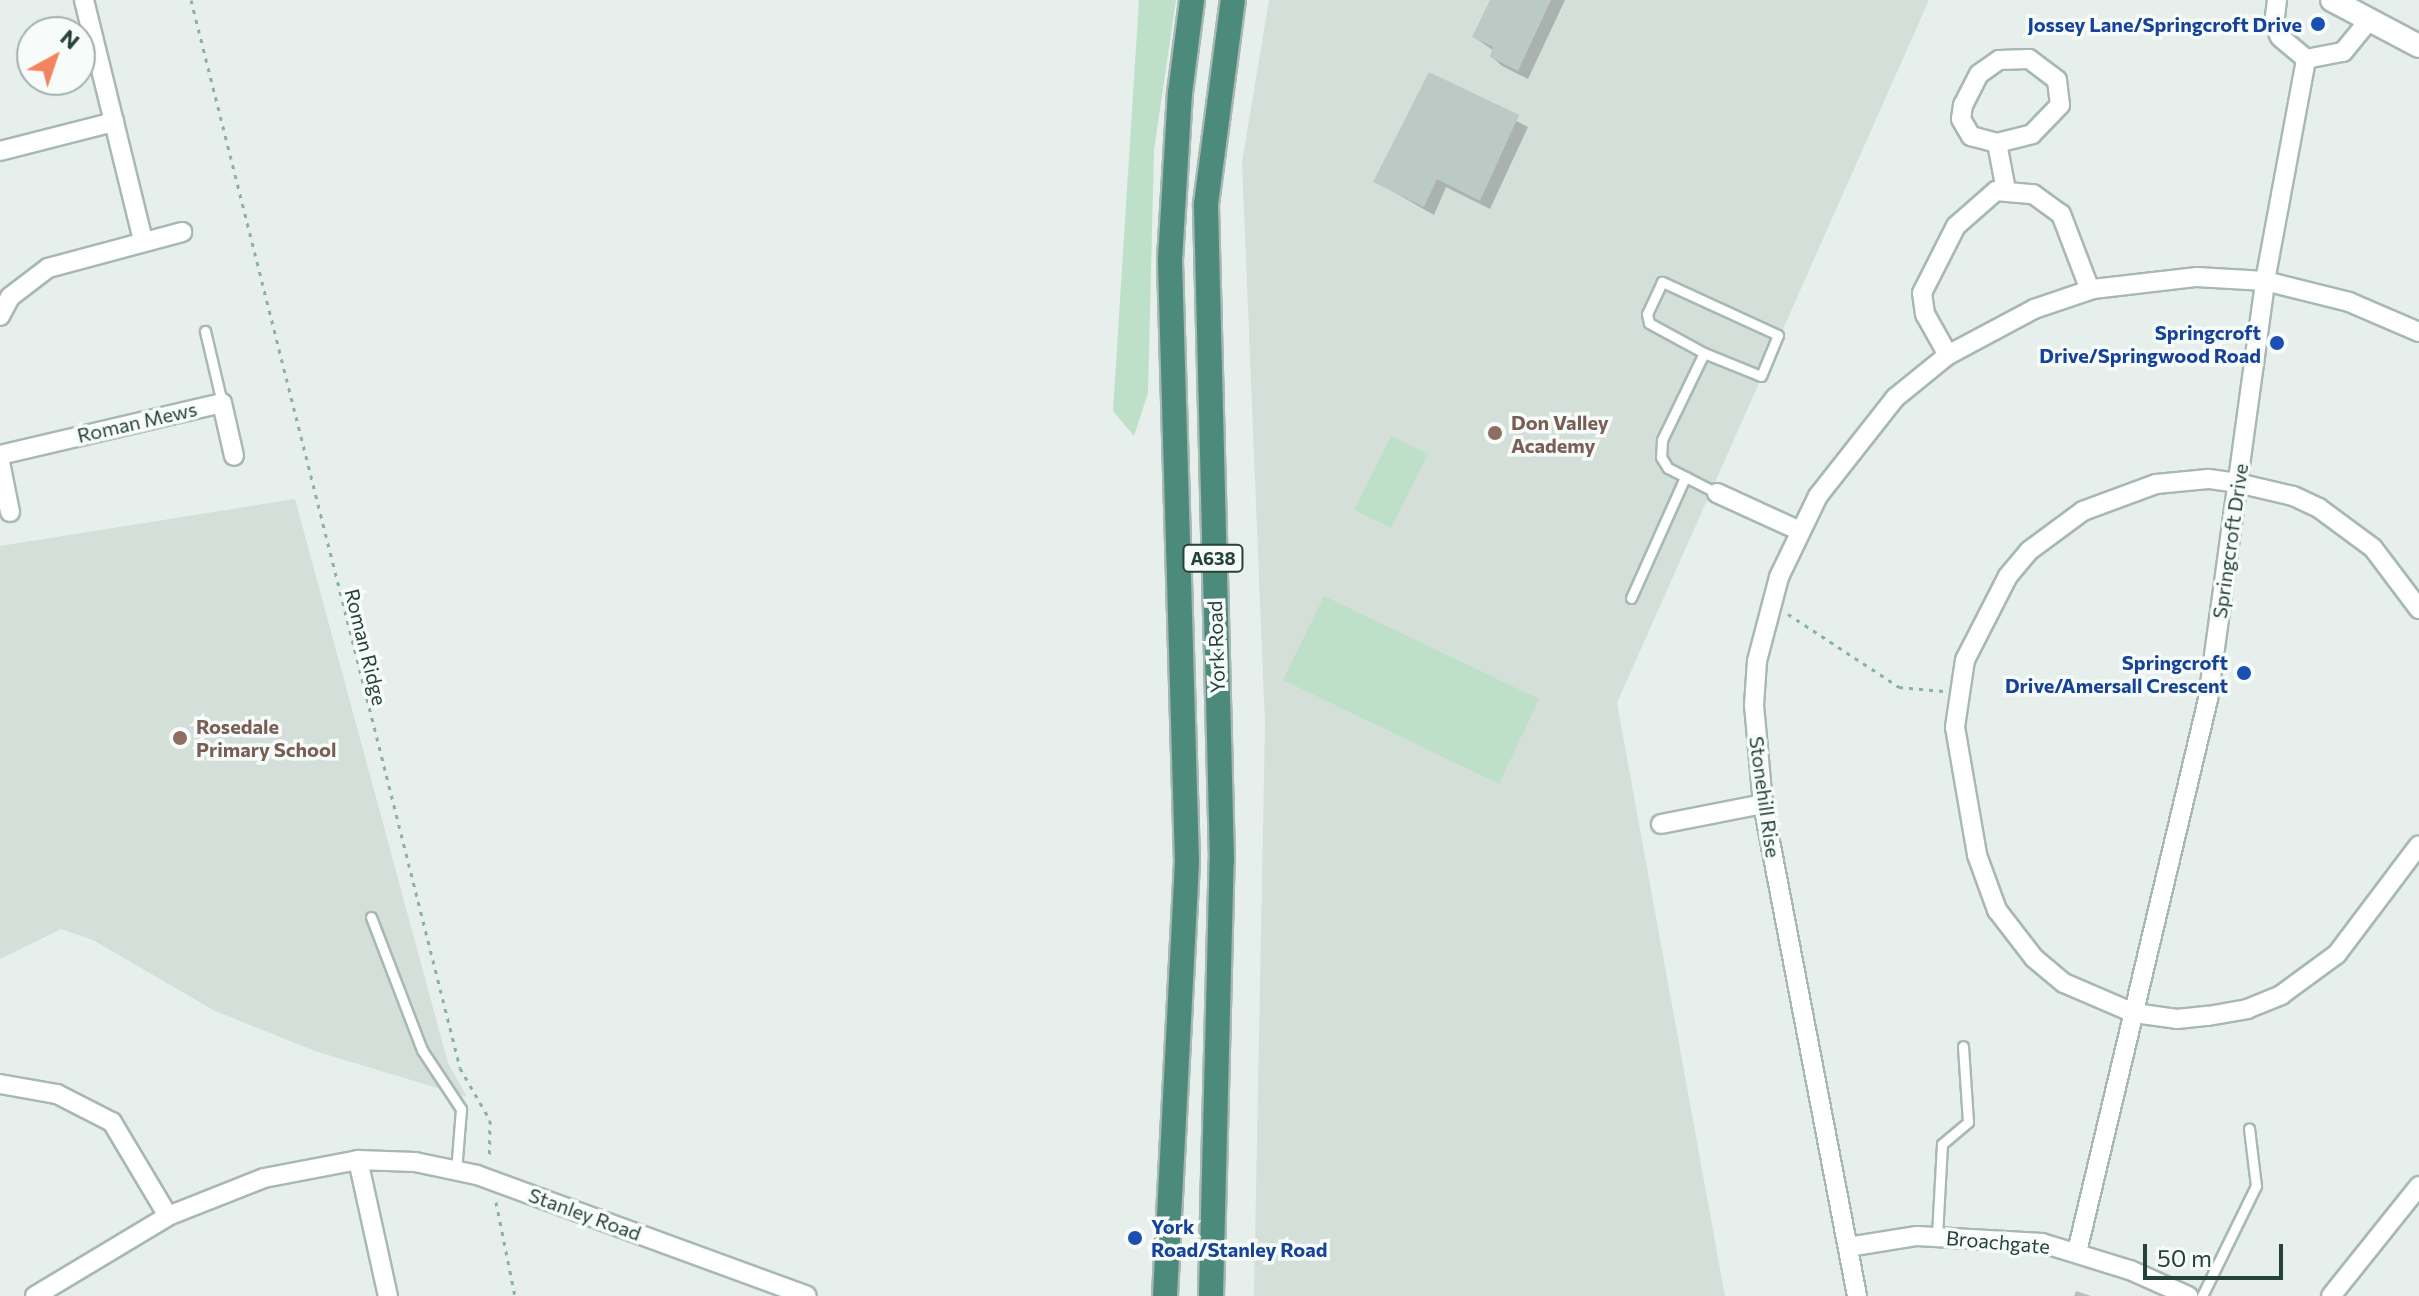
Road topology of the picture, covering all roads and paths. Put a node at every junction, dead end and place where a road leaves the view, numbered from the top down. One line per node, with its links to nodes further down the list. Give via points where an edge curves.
1 (84, 0): 10 (street)
2 (191, 0): 46 (path, Roman Ridge, via 460,1068 490,1120)
3 (1192, 0): 56 (highway, York Road / A638, via 1180,93 1170,260 1187,862)
4 (1233, 0): 57 (highway, York Road / A638, via 1206,204 1222,861)
5 (2277, 0): 9 (street, via 2274,24 2280,37)
6 (2332, 0): 7 (street)
7 (2370, 19): 8 (street); 9 (street, via 2343,52)
8 (2419, 46)
9 (2306, 59): 16 (street, Springcroft Drive)
10 (117, 131): 12 (street); 15 (street)
11 (1997, 143): 11 (street, via 1971,136 1961,119 1963,105 1979,74 1999,60 2029,59 2057,80 2060,105 2032,134); 13 (street)
12 (0, 151)
13 (2006, 190): 17 (street, via 2033,194 2061,214); 22 (street, via 1985,196 1956,226 1922,293 1925,314)
14 (182, 232): 15 (street)
15 (143, 241): 18 (street, via 48,268 10,297)
16 (2265, 281): 17 (street, Stonehill Rise, via 2197,277); 20 (street, Stonehill Rise, via 2349,302); 28 (street, Springcroft Drive)
17 (2090, 290): 22 (street, Stonehill Rise, via 2034,309)
18 (0, 316)
19 (205, 331): 23 (lane)
20 (2419, 332)
21 (1704, 353): 21 (lane, via 1649,323 1647,314 1662,282 1778,335 1761,376); 27 (lane, via 1662,440 1661,457)
22 (1948, 355): 31 (street, Stonehill Rise, via 1895,398 1861,437)
23 (222, 403): 24 (street, Roman Mews); 25 (street, Roman Mews)
24 (0, 455)
25 (234, 456)
26 (0, 462): 30 (street)
27 (1685, 477): 29 (lane); 32 (lane)
28 (2238, 483): 33 (street, via 2319,508 2373,548); 35 (street, via 2195,480 2144,487 2109,498 2050,533 2008,576 1986,609 1965,660); 40 (street, Springcroft Drive, via 2208,699)
29 (1717, 493): 31 (street)
30 (10, 512)
31 (1800, 531): 34 (street, Stonehill Rise)
32 (1631, 598)
33 (2419, 609)
34 (1769, 610): 35 (path, via 1787,613 1899,687); 36 (street, Stonehill Rise, via 1754,705)
35 (1959, 692): 40 (street, via 1959,765 1977,855 1997,910 2034,958 2064,983)
36 (1763, 804): 37 (street); 50 (street, Stonehill Rise)
37 (1661, 824)
38 (2419, 845): 40 (street, via 2337,954 2281,995 2247,1009 2208,1016 2177,1019)
39 (371, 917): 45 (lane, via 422,1050 461,1109)
40 (2134, 1013): 51 (street, Springcroft Drive)
41 (1963, 1046): 49 (lane, via 1968,1122 1942,1144)
42 (0, 1084): 48 (street, via 57,1094 112,1122)
43 (2249, 1128): 60 (lane, via 2256,1186)
44 (358, 1160): 45 (street, Stanley Road, via 415,1162); 48 (street, Stanley Road, via 264,1178); 53 (street)
45 (456, 1171): 46 (street, Stanley Road)
46 (491, 1180): 54 (path, Roman Ridge); 55 (street, Stanley Road)
47 (2419, 1186): 61 (street)
48 (168, 1216): 52 (street, Stanley Road)
49 (1937, 1236): 50 (street, Broachgate); 51 (street, Broachgate, via 2042,1243)
50 (1848, 1247): 58 (street, Stonehill Rise)
51 (2077, 1252): 59 (street, Broachgate)
52 (35, 1296)
53 (388, 1296)
54 (515, 1296)
55 (807, 1296)
56 (1165, 1296)
57 (1211, 1296)
58 (1857, 1296)
59 (2188, 1296)
60 (2202, 1296)
61 (2331, 1296)

